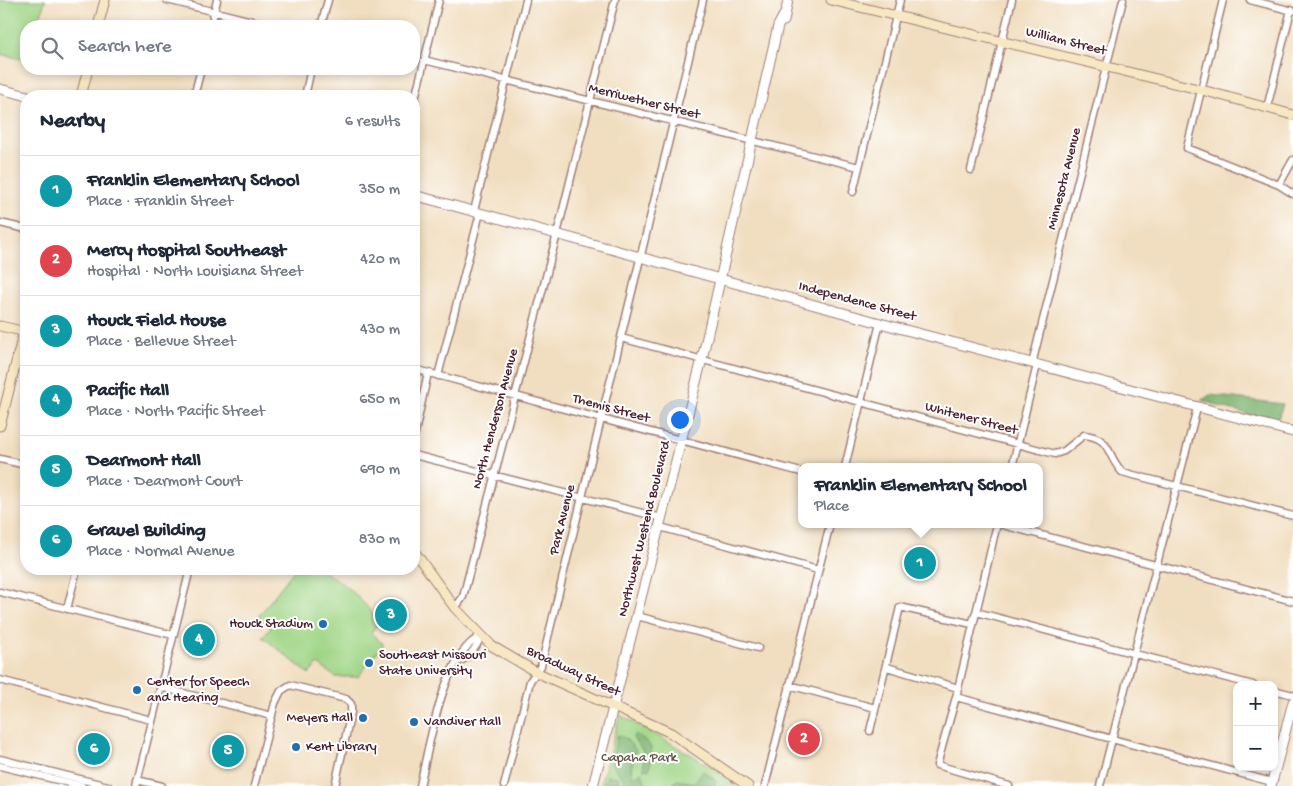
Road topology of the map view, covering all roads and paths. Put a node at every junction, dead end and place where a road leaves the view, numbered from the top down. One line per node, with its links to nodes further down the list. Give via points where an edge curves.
1 (105, 0): 19 (main road)
2 (167, 0): 17 (street)
3 (217, 0): 17 (street)
4 (328, 0): 22 (street)
5 (439, 0): 24 (street)
6 (526, 0): 29 (street)
7 (615, 0): 37 (street, North Henderson Avenue)
8 (704, 0): 40 (street, Park Avenue)
9 (788, 0): 41 (street, Northwest Westend Boulevard, via 777,56)
10 (831, 0): 18 (main road, William Street)
11 (900, 0): 18 (street)
12 (1012, 0): 23 (street)
13 (1123, 0): 25 (street, Minnesota Avenue)
14 (1224, 0): 35 (street)
15 (1250, 0): 16 (street)
16 (1292, 10): 38 (street)
17 (214, 12): 20 (street); 21 (street)
18 (896, 15): 23 (main road, William Street); 43 (street)
19 (100, 20)
20 (212, 20)
21 (248, 20)
22 (323, 20)
23 (1002, 41): 25 (main road, William Street); 44 (street)
24 (424, 60): 29 (street, Merriwether Street); 34 (street)
25 (1106, 66): 35 (main road, William Street); 61 (street, Minnesota Avenue)
26 (86, 75): 31 (main road)
27 (199, 75): 32 (street)
28 (310, 75): 33 (street)
29 (506, 80): 37 (street, Merriwether Street); 49 (street)
30 (0, 89): 36 (street)
31 (83, 90)
32 (196, 90)
33 (306, 90)
34 (417, 90)
35 (1202, 90): 38 (main road, William Street); 45 (street, via 1187,148)
36 (20, 94)
37 (590, 101): 40 (street, Merriwether Street); 52 (street, North Henderson Avenue)
38 (1267, 108): 39 (main road, William Street)
39 (1293, 114)
40 (673, 122): 41 (street, Merriwether Street); 53 (street, Park Avenue)
41 (753, 142): 43 (street, Merriwether Street); 54 (street, Northwest Westend Boulevard)
42 (1293, 160): 45 (street)
43 (859, 167): 46 (street)
44 (971, 170)
45 (1279, 185): 47 (street)
46 (853, 192)
47 (1293, 194)
48 (420, 197): 49 (street, Independence Street)
49 (477, 212): 52 (street, Independence Street); 64 (street)
50 (0, 223): 51 (street)
51 (20, 228)
52 (557, 234): 53 (street, Independence Street); 65 (street, North Henderson Avenue)
53 (642, 258): 54 (street, Independence Street); 58 (street, Park Avenue)
54 (722, 279): 55 (street, Independence Street); 60 (street, Northwest Westend Boulevard)
55 (880, 323): 61 (street, Independence Street); 66 (street)
56 (0, 326): 57 (main road)
57 (20, 328)
58 (621, 338): 60 (street, Whitener Street); 69 (street, Park Avenue)
59 (20, 351): 70 (main road)
60 (702, 359): 66 (street, Whitener Street); 72 (street, Northwest Westend Boulevard)
61 (1034, 364): 67 (street, Independence Street); 73 (street, Minnesota Avenue)
62 (420, 371): 63 (street, Themis Street)
63 (428, 373): 64 (street, Themis Street); 68 (street)
64 (438, 376): 65 (street, Themis Street)
65 (515, 396): 69 (street, Themis Street); 80 (street, North Henderson Avenue)
66 (862, 403): 73 (street, Whitener Street); 76 (street)
67 (1197, 408): 71 (street, Independence Street); 81 (street)
68 (420, 410)
69 (600, 420): 72 (street, Themis Street); 82 (street, Park Avenue)
70 (0, 426)
71 (1293, 432)
72 (681, 441): 79 (street, Themis Street); 84 (street, Northwest Westend Boulevard)
73 (1018, 445): 77 (street, Minnesota Avenue); 81 (street, Whitener Street, via 1054,454 1064,451 1084,435 1095,436 1105,441 1114,463 1122,472)
74 (420, 456): 80 (street)
75 (0, 459): 78 (street)
76 (846, 463)
77 (1013, 463)
78 (20, 464)
79 (798, 471)
80 (494, 475): 82 (street); 95 (street, North Henderson Avenue, via 463,597)
81 (1177, 487): 83 (street, Whitener Street); 89 (street)
82 (582, 497): 84 (street); 104 (street, Park Avenue, via 541,666)
83 (1293, 516)
84 (661, 522): 90 (street); 98 (street, Northwest Westend Boulevard)
85 (829, 528): 90 (street)
86 (997, 528): 97 (street)
87 (1013, 528): 89 (street)
88 (420, 559): 95 (main road, Broadway Street)
89 (1158, 566): 94 (street); 102 (street)
90 (818, 570): 107 (street)
91 (76, 575): 96 (street)
92 (188, 575): 99 (street)
93 (0, 592): 96 (street)
94 (1293, 601)
95 (455, 608): 100 (main road, Broadway Street)
96 (67, 609): 99 (street)
97 (976, 612): 102 (street); 103 (street, via 972,624 900,607); 109 (street)
98 (637, 616): 101 (street); 114 (street, Northwest Westend Boulevard)
99 (173, 635): 108 (street)
100 (481, 636): 104 (main road, Broadway Street, via 504,655); 131 (street, via 478,645 458,662 446,682)
101 (758, 648)
102 (1133, 653): 106 (street); 119 (street)
103 (886, 667): 109 (street); 115 (street)
104 (536, 672): 114 (main road, Broadway Street); 132 (street, Park Avenue, via 530,680)
105 (0, 680): 117 (street)
106 (1238, 681)
107 (789, 685): 115 (street); 135 (street)
108 (160, 687): 116 (street); 117 (street)
109 (958, 688): 112 (street)
110 (1278, 691): 111 (street)
111 (1293, 695)
112 (956, 697): 119 (street); 136 (street, via 937,765)
113 (1293, 702): 124 (street)
114 (615, 706): 133 (street, Northwest Westend Boulevard); 134 (main road, Broadway Street, via 670,733)
115 (875, 708): 118 (street)
116 (272, 716): 129 (street); 130 (street, via 281,691 290,685 346,699 351,704)
117 (151, 720): 123 (street)
118 (870, 731)
119 (1112, 738): 124 (street); 137 (street)
120 (0, 759): 122 (street)
121 (0, 766): 122 (street)
122 (50, 775): 125 (street); 126 (street); 127 (street)
123 (137, 783): 128 (street)
124 (1272, 784)
125 (48, 786)
126 (82, 786)
127 (108, 786)
128 (162, 786)
129 (254, 786)
130 (335, 786)
131 (420, 786)
132 (504, 786)
133 (593, 786)
134 (748, 786)
135 (765, 786)
136 (1010, 786)
137 (1100, 786)

